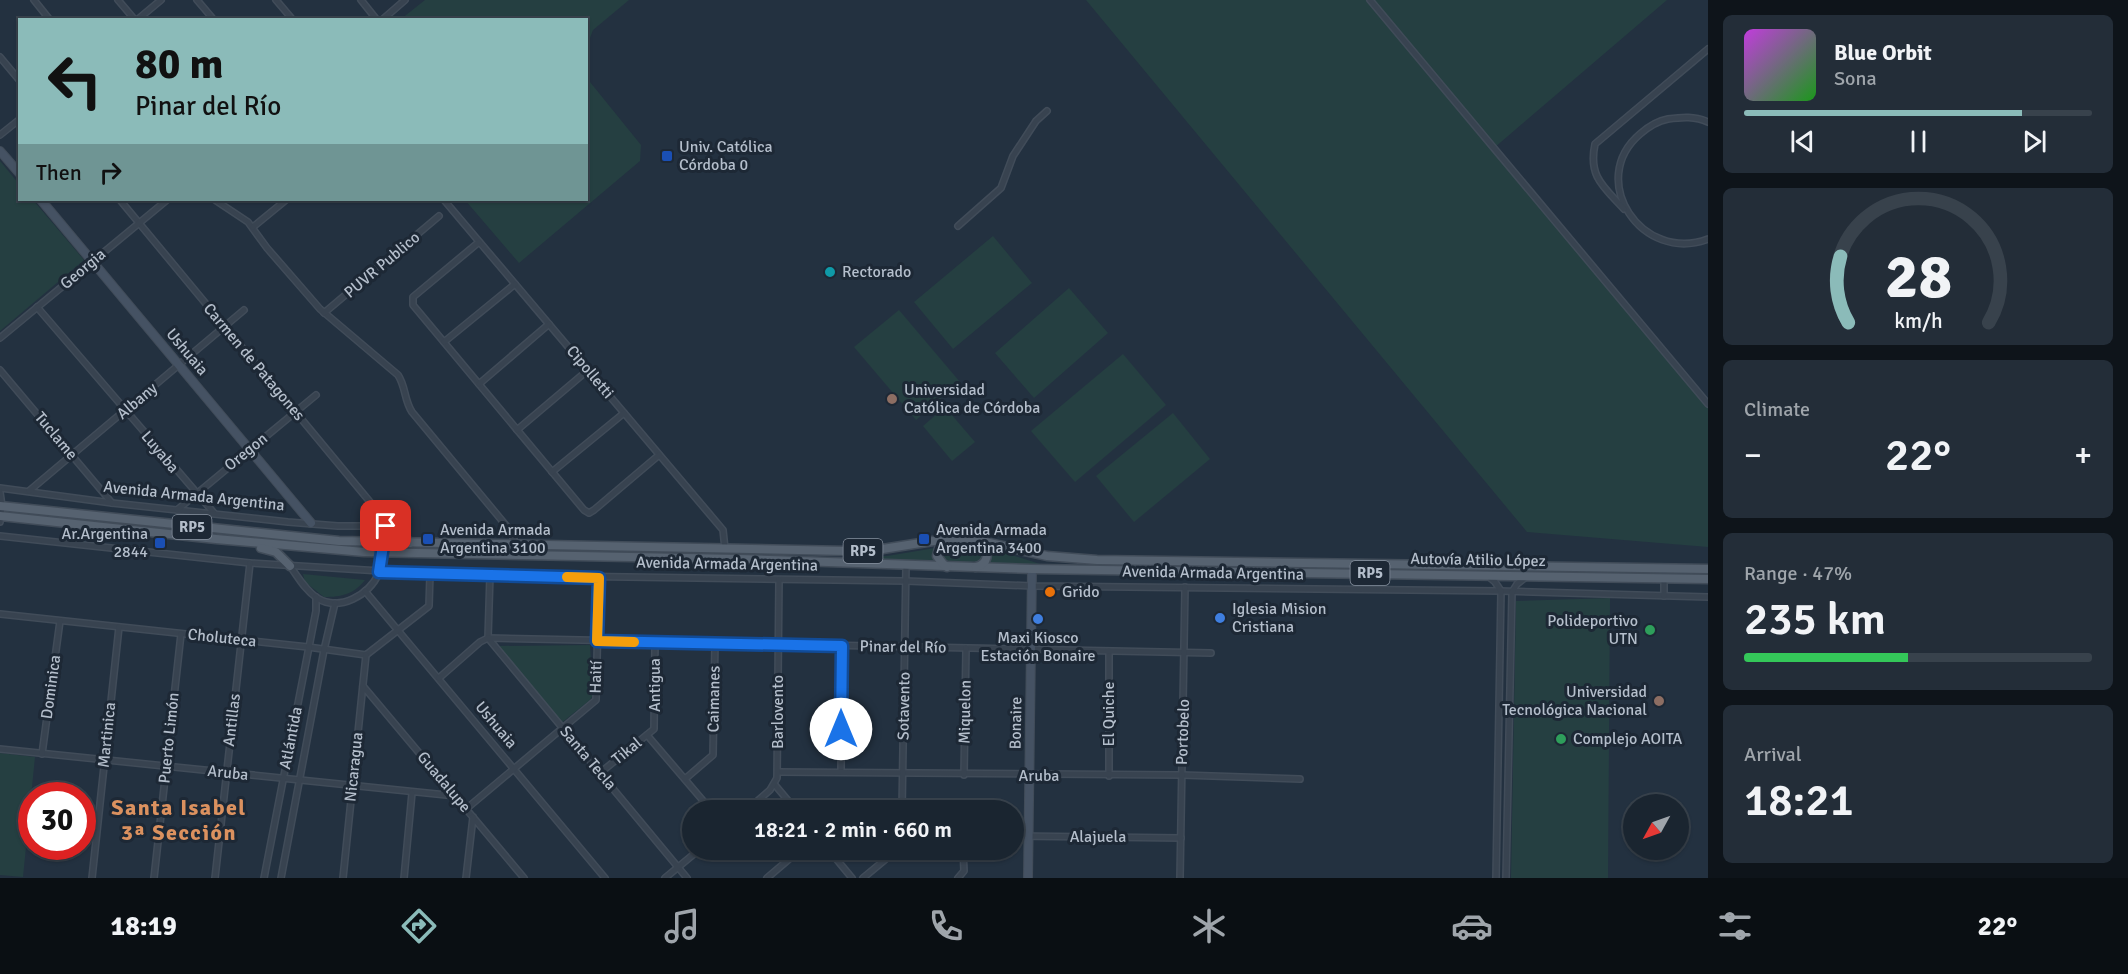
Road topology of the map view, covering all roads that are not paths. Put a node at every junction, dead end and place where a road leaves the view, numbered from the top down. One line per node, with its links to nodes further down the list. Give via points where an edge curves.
1 (34, 0): 9 (street)
2 (118, 0): 10 (street)
3 (161, 0): 11 (street)
4 (197, 0): 12 (street)
5 (276, 0): 13 (street)
6 (361, 0): 14 (street)
7 (405, 0): 15 (street)
8 (1370, 0): 52 (street)
9 (48, 18)
10 (134, 18)
11 (138, 18)
12 (212, 18)
13 (290, 18)
14 (375, 18)
15 (384, 18)
16 (1708, 49): 31 (street, via 1595,144 1592,159 1599,181)
17 (0, 57): 18 (street)
18 (18, 79)
19 (1047, 111): 34 (street, via 1013,156 1001,188)
20 (18, 122): 22 (street)
21 (1708, 122): 31 (street, via 1693,117 1663,120 1634,139 1620,167 1619,187)
22 (0, 135)
23 (0, 151): 24 (main road)
24 (18, 172)
25 (42, 201): 38 (main road, Ushuaia)
26 (121, 201): 33 (street, Carmen de Patagones)
27 (166, 201): 33 (street, Georgia)
28 (216, 201): 35 (street)
29 (285, 201): 35 (street)
30 (445, 201): 37 (street, Cipolletti)
31 (1629, 215): 36 (street, via 1652,236 1666,242 1692,244)
32 (439, 216): 42 (street, PUVR Publico)
33 (139, 223): 38 (street, Georgia); 44 (street, Carmen de Patagones)
34 (958, 226)
35 (253, 227): 42 (street)
36 (1708, 239)
37 (479, 242): 39 (street, Cipolletti); 46 (street, via 412,300)
38 (93, 261): 40 (street, Georgia); 47 (main road, Ushuaia)
39 (515, 284): 43 (street, Cipolletti); 46 (street)
40 (37, 307): 45 (street, Georgia); 53 (street, Luyaba)
41 (244, 310): 44 (street, Albany)
42 (324, 313): 77 (street, via 398,375 405,387 407,405 509,529)
43 (549, 324): 49 (street, Cipolletti); 50 (street)
44 (225, 327): 47 (street, Albany); 54 (street, Carmen de Patagones)
45 (0, 338)
46 (444, 342): 50 (street)
47 (179, 365): 53 (street, Albany); 57 (main road, Ushuaia)
48 (0, 370): 58 (street, Tuclame)
49 (588, 370): 55 (street, Cipolletti); 56 (street)
50 (479, 384): 56 (street)
51 (316, 395): 54 (street, Oregon)
52 (1708, 404)
53 (125, 410): 58 (street, Albany); 63 (street, Luyaba)
54 (296, 411): 57 (street, Oregon); 71 (street, Carmen de Patagones)
55 (624, 412): 59 (street, Cipolletti); 60 (street)
56 (517, 430): 60 (street)
57 (250, 449): 63 (street, Oregon); 70 (main road, Ushuaia)
58 (72, 455): 62 (street, Albany); 64 (street, Tuclame)
59 (659, 455): 60 (street, via 589,513); 79 (street, Cipolletti, via 723,530)
60 (552, 472)
61 (0, 490): 62 (street, Avenida Armada Argentina); 65 (street)
62 (29, 491): 64 (street, Avenida Armada Argentina)
63 (196, 494): 66 (street, Oregon); 67 (street, Luyaba)
64 (112, 503): 66 (street, Avenida Armada Argentina)
65 (1, 506): 68 (street); 78 (main road, Avenida Armada Argentina / RP5)
66 (177, 510): 67 (street, Avenida Armada Argentina)
67 (214, 514): 70 (street, Avenida Armada Argentina)
68 (0, 516): 69 (street); 73 (main road, Avenida Armada Argentina / RP5)
69 (0, 522)
70 (311, 523): 71 (street, Avenida Armada Argentina)
71 (386, 526): 76 (main road); 78 (street)
72 (0, 536): 81 (street, Avenida Armada Argentina)
73 (216, 539): 78 (main road, Avenida Armada Argentina / RP5); 82 (main road, via 272,550)
74 (945, 540): 75 (main road, Avenida Armada Argentina / RP5); 79 (main road, Avenida Armada Argentina / RP5, via 870,551); 84 (main road, via 937,556)
75 (985, 542): 80 (main road, Avenida Armada Argentina / RP5); 85 (main road, via 986,561)
76 (410, 543): 77 (main road, Avenida Armada Argentina / RP5); 78 (main road, Avenida Armada Argentina / RP5)
77 (516, 544): 79 (main road, Avenida Armada Argentina / RP5)
78 (382, 548): 83 (main road, Avenida Armada Argentina / RP5); 88 (street)
79 (725, 549)
80 (1047, 556): 87 (main road, Autovía Atilio López / RP5, via 1097,560)
81 (250, 562): 82 (street, Avenida Armada Argentina); 113 (street, Antillas)
82 (290, 566): 88 (street, Avenida Armada Argentina); 104 (street)
83 (906, 566): 84 (main road, Avenida Armada Argentina / RP5); 97 (street, Sotavento)
84 (947, 567): 85 (main road, Avenida Armada Argentina / RP5)
85 (975, 567): 86 (main road, Avenida Armada Argentina / RP5)
86 (1032, 569): 91 (main road, Autovía Atilio López / RP5); 98 (main road, Bonaire)
87 (1708, 569)
88 (379, 572): 89 (street, Avenida Armada Argentina); 100 (street)
89 (430, 574): 90 (street, Avenida Armada Argentina); 110 (street, via 427,608)
90 (490, 575): 93 (street, Avenida Armada Argentina); 112 (street)
91 (1487, 576): 92 (main road, Autovía Atilio López / RP5); 101 (street)
92 (1527, 576): 94 (main road, Autovía Atilio López / RP5); 102 (street)
93 (599, 578): 96 (street, Avenida Armada Argentina); 114 (street, Haití)
94 (1664, 579): 95 (main road, Autovía Atilio López / RP5); 103 (street)
95 (1708, 579)
96 (779, 580): 97 (street, Avenida Armada Argentina); 117 (street, Barlovento)
97 (906, 581): 98 (street, Avenida Armada Argentina); 120 (street, Sotavento)
98 (1032, 586): 99 (street, Avenida Armada Argentina); 123 (main road, Bonaire)
99 (1185, 587): 101 (street, Avenida Armada Argentina); 125 (street, Portobelo)
100 (365, 591): 106 (street, via 351,601); 110 (street, Ushuaia)
101 (1501, 591): 102 (street, Avenida Armada Argentina); 188 (street)
102 (1512, 592): 103 (street, Avenida Armada Argentina); 189 (street)
103 (1664, 596): 105 (street, Avenida Armada Argentina)
104 (316, 597): 106 (street); 119 (street, Atlántida)
105 (1708, 597)
106 (335, 603): 122 (street, Atlántida)
107 (0, 614): 108 (street, Choluteca)
108 (60, 621): 109 (street, Choluteca); 134 (street, Dominica)
109 (119, 627): 111 (street, Choluteca); 135 (street, Martinica)
110 (399, 631): 127 (street); 128 (street, Ushuaia)
111 (181, 634): 113 (street, Choluteca); 136 (street, Puerto Limón)
112 (488, 638): 114 (street, Pinar del Río); 128 (street); 130 (street, Santa Tecla)
113 (242, 640): 119 (street, Choluteca); 140 (street, Antillas)
114 (597, 641): 115 (street, Pinar del Río); 130 (street, Haití, via 597,697)
115 (655, 642): 116 (street, Pinar del Río); 131 (street, Antigua)
116 (716, 643): 117 (street, Pinar del Río); 149 (street, Caimanes, via 713,755)
117 (779, 644): 118 (street, Pinar del Río); 139 (street, Barlovento)
118 (842, 646): 120 (street, Pinar del Río); 138 (street)
119 (308, 647): 122 (street, Choluteca); 147 (street, Atlántida)
120 (904, 647): 121 (street, Pinar del Río); 142 (street, Sotavento)
121 (966, 648): 123 (street, Pinar del Río); 143 (street, Miquelon)
122 (324, 650): 127 (street, Choluteca); 150 (street, Atlántida)
123 (1031, 650): 124 (street, Pinar del Río); 144 (main road, Bonaire)
124 (1109, 651): 125 (street, Pinar del Río); 145 (street, El Quiche)
125 (1185, 653): 126 (street, Pinar del Río); 146 (street, Portobelo)
126 (1211, 653)
127 (366, 656): 129 (street, Nicaragua)
128 (439, 678): 137 (street, Ushuaia)
129 (363, 686): 152 (street, Nicaragua); 154 (street, Guadalupe)
130 (562, 728): 137 (street); 141 (street, Santa Tecla)
131 (654, 729): 132 (street, Tikal)
132 (647, 735): 141 (street, Tikal); 149 (street)
133 (0, 749): 134 (street, Aruba)
134 (42, 754): 135 (street, Aruba)
135 (105, 760): 136 (street, Aruba); 170 (street, Martinica)
136 (166, 767): 140 (street, Aruba); 171 (street, Puerto Limón)
137 (515, 768): 159 (street); 179 (street, Ushuaia)
138 (841, 771): 139 (street, Aruba); 142 (street, Aruba)
139 (778, 772): 151 (street, Barlovento)
140 (226, 773): 147 (street, Aruba); 172 (street, Antillas)
141 (600, 773): 169 (street, Santa Tecla)
142 (903, 773): 143 (street, Aruba); 158 (street, Sotavento)
143 (964, 775): 144 (street, Aruba)
144 (1029, 776): 145 (street, Aruba); 162 (main road, Bonaire)
145 (1109, 776): 146 (street, Aruba)
146 (1182, 776): 148 (street, Aruba); 163 (street, Portobelo)
147 (283, 779): 150 (street, Aruba); 173 (street, Atlántida)
148 (1300, 779)
149 (685, 780): 155 (street)
150 (300, 781): 152 (street, Aruba); 174 (street, Atlántida)
151 (775, 785): 156 (street); 157 (street)
152 (352, 786): 153 (street, Aruba); 175 (street, Nicaragua)
153 (412, 793): 154 (street, Aruba); 176 (street)
154 (456, 796): 159 (street, Guadalupe)
155 (702, 800)
156 (758, 800)
157 (788, 800)
158 (902, 800)
159 (466, 809): 160 (street, Guadalupe)
160 (473, 817): 177 (street); 178 (street, Guadalupe)
161 (1024, 837): 162 (street, Alajuela)
162 (1028, 837): 163 (street, Alajuela); 186 (main road, Bonaire)
163 (1181, 838): 187 (street, Portobelo)
164 (687, 860): 169 (street)
165 (788, 860): 182 (street)
166 (837, 860): 183 (street)
167 (885, 860): 184 (street)
168 (964, 860): 185 (street, via 964,871)
169 (678, 867): 180 (street); 181 (street, Santa Tecla)
170 (92, 878)
171 (154, 878)
172 (215, 878)
173 (264, 878)
174 (281, 878)
175 (343, 878)
176 (404, 878)
177 (466, 878)
178 (524, 878)
179 (605, 878)
180 (665, 878)
181 (687, 878)
182 (767, 878)
183 (852, 878)
184 (863, 878)
185 (958, 878)
186 (1028, 878)
187 (1180, 878)
188 (1496, 878)
189 (1506, 878)

